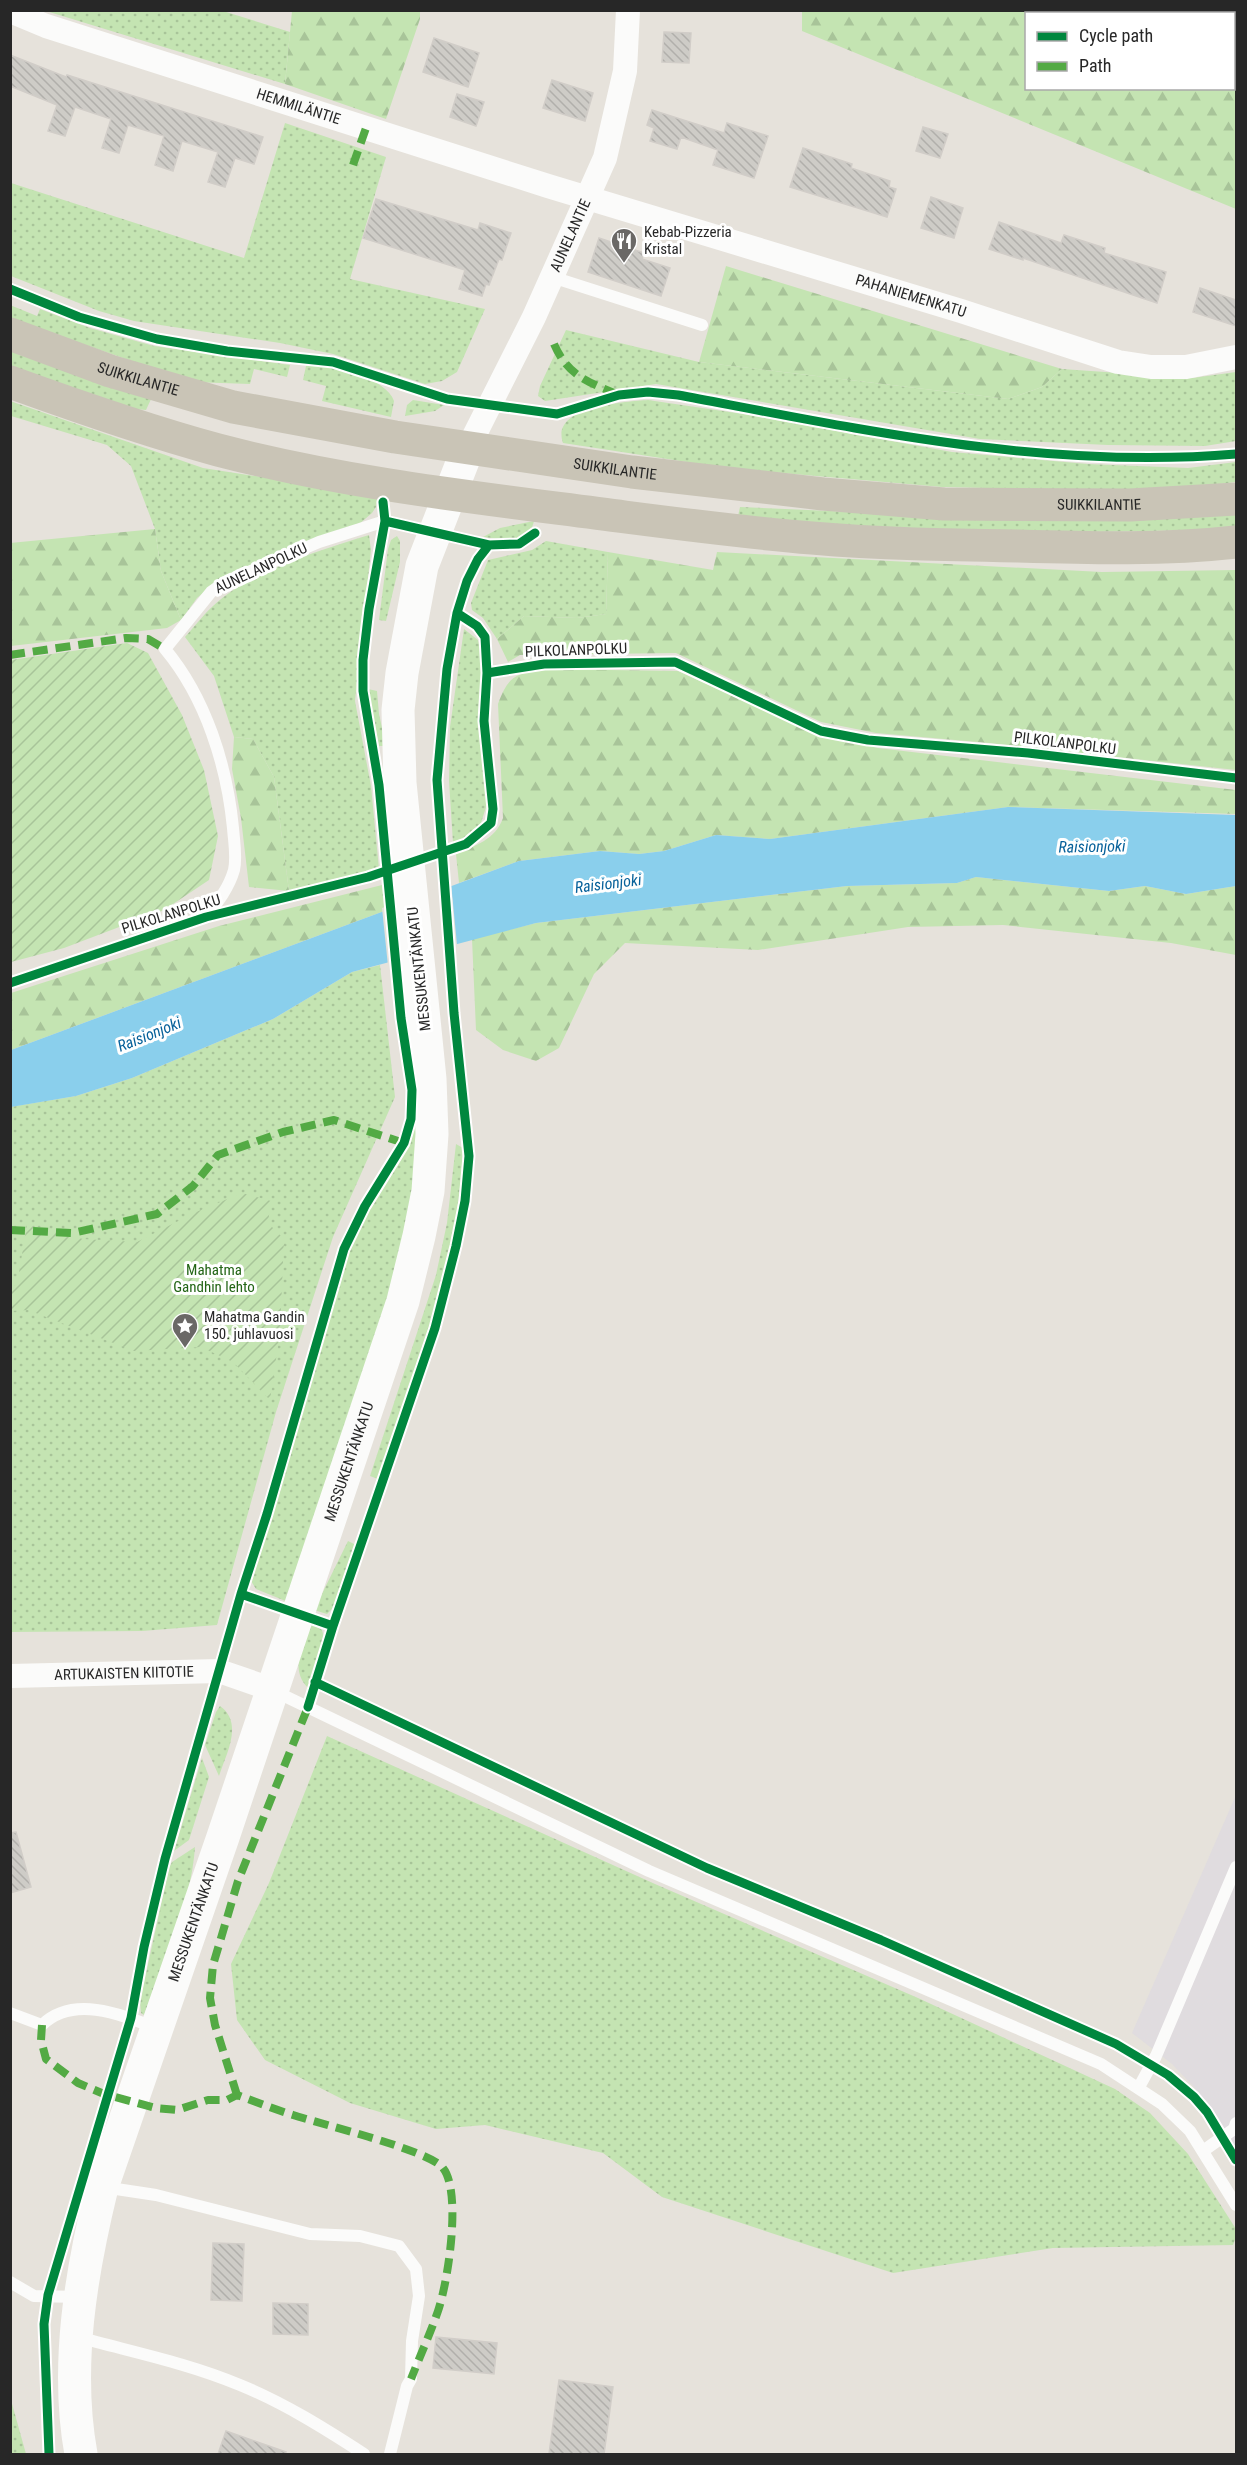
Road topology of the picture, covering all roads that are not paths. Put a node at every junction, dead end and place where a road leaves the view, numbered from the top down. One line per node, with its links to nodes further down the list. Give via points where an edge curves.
1 (628, 10): 3 (street, AUNELANTIE, via 624,71 605,158)
2 (10, 11): 3 (street, HEMMILÄNTIE, via 46,26)
3 (588, 198): 4 (street, AUNELANTIE); 7 (street, PAHANIEMENKATU, via 1118,362 1186,367)
4 (552, 277): 5 (lane); 9 (street, AUNELANTIE)
5 (702, 326)
6 (10, 334): 9 (main road, SUIKKILANTIE, via 110,371 233,407)
7 (1236, 357)
8 (10, 382): 10 (main road, via 101,415 220,450 376,483)
9 (468, 448): 10 (street, MESSUKENTÄNKATU); 11 (main road, SUIKKILANTIE, via 727,484 944,504 1130,505)
10 (450, 493): 13 (main road, via 814,539 1115,548); 16 (street, MESSUKENTÄNKATU, via 422,566 398,710 400,783 432,1134 428,1191 403,1301)
11 (1236, 499)
12 (385, 521): 14 (lane, AUNELANPOLKU, via 319,542 225,582 211,592 165,649 195,694 218,751 230,797 235,868 221,898)
13 (1236, 542)
14 (206, 917)
15 (10, 1676): 16 (street, ARTUKAISTEN KIITOTIE, via 219,1671)
16 (271, 1689): 19 (street, MESSUKENTÄNKATU); 20 (lane, via 649,1871 1101,2064)
17 (1236, 1867): 20 (lane, via 1156,2056)
18 (10, 2013): 19 (lane, via 42,2025 51,2016 86,2008)
19 (157, 2028): 23 (street, MESSUKENTÄNKATU)
20 (1139, 2087): 22 (lane, via 1190,2131)
21 (1236, 2123): 22 (lane, via 1234,2129)
22 (1203, 2151): 24 (lane)
23 (102, 2187): 26 (street, MESSUKENTÄNKATU); 30 (lane, via 156,2195 310,2234 360,2236 399,2246 416,2269 419,2296 411,2379)
24 (1236, 2205)
25 (10, 2282): 26 (lane, via 34,2296)
26 (79, 2297): 27 (street, MESSUKENTÄNKATU)
27 (77, 2337): 28 (street, MESSUKENTÄNKATU, via 77,2433); 29 (lane, via 240,2385 323,2427)
28 (81, 2454)
29 (363, 2454)
30 (390, 2454)

